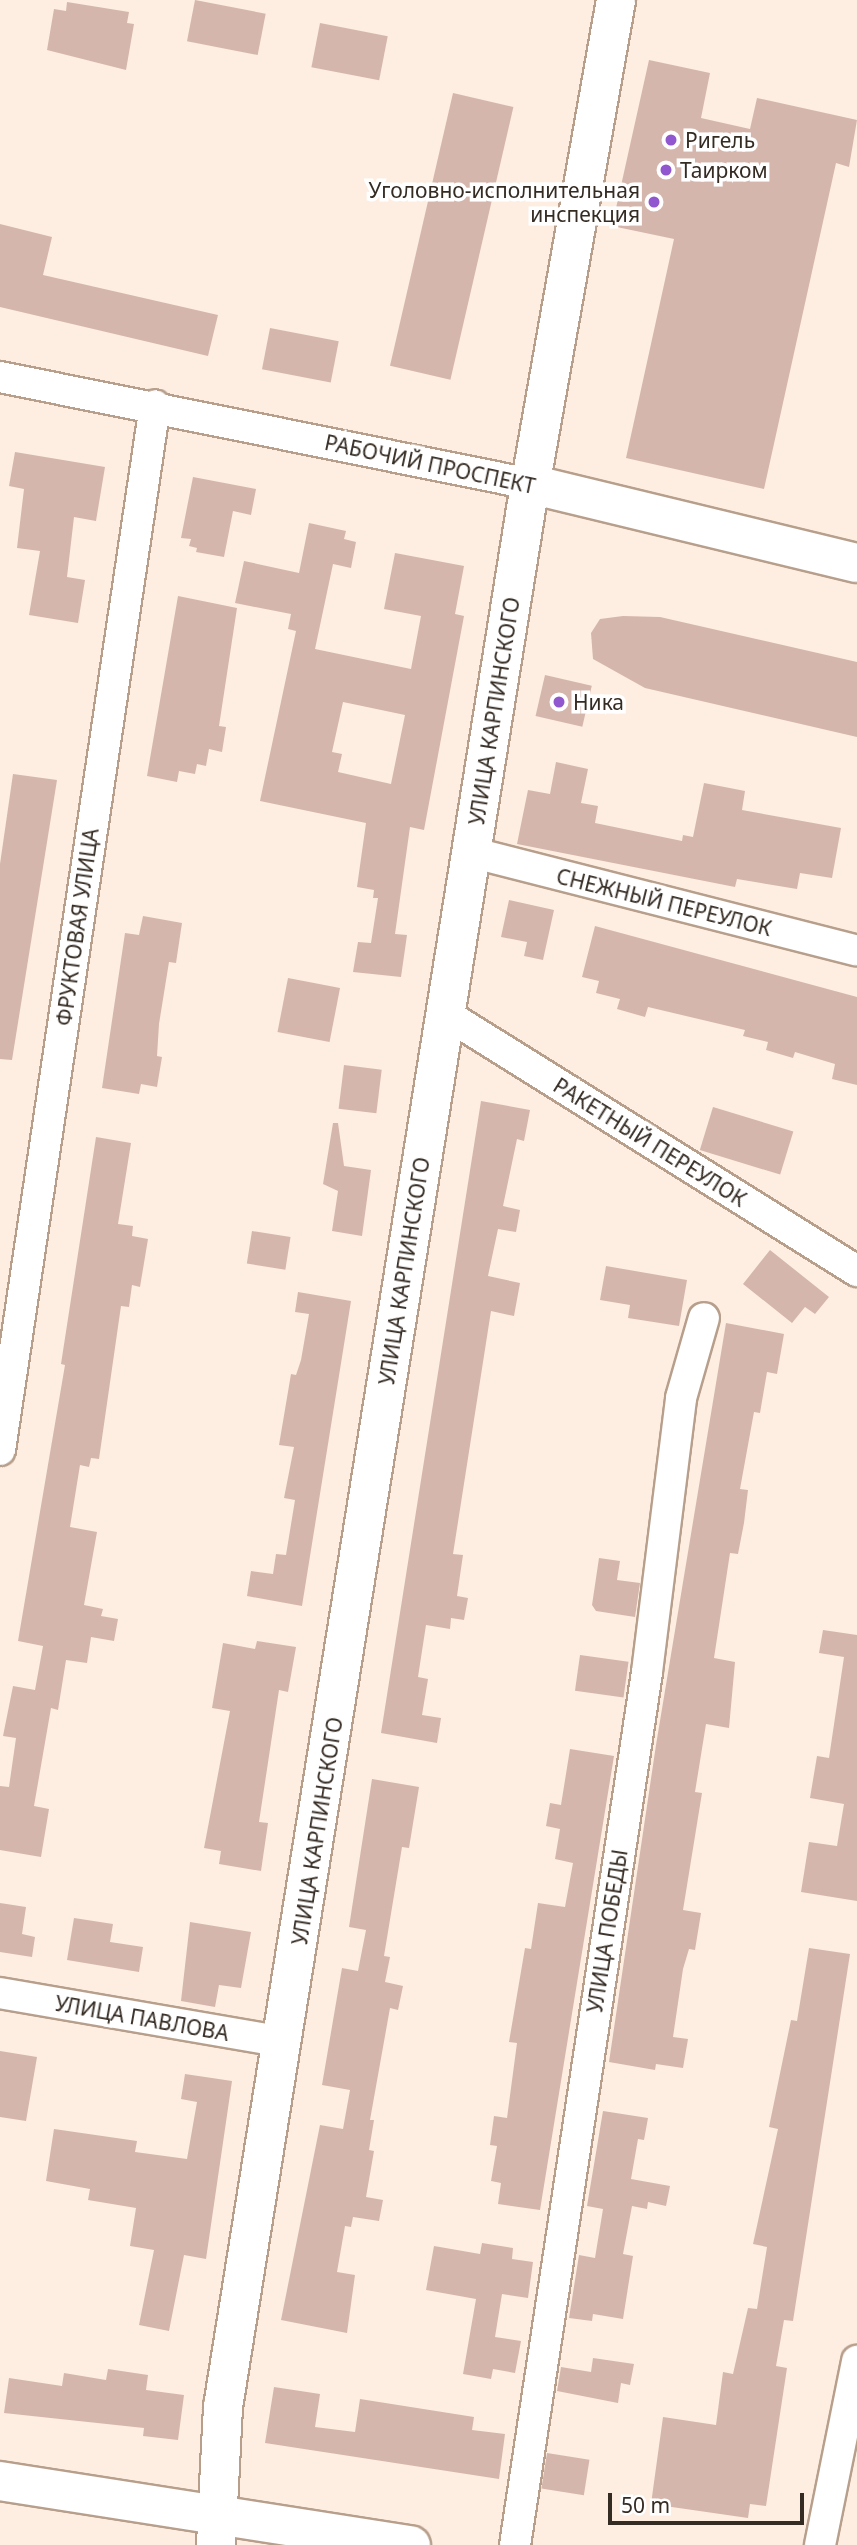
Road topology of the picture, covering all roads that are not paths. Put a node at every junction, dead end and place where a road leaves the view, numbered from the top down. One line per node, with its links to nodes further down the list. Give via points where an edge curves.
1 (616, 0): 4 (street, УЛИЦА КАРПИНСКОГО)
2 (0, 377): 3 (street, РАБОЧИЙ ПРОСПЕКТ)
3 (155, 405): 4 (street, РАБОЧИЙ ПРОСПЕКТ); 11 (street, ФРУКТОВАЯ УЛИЦА)
4 (530, 484): 5 (street, РАБОЧИЙ ПРОСПЕКТ); 6 (street, УЛИЦА КАРПИНСКОГО)
5 (857, 563)
6 (470, 852): 7 (street, СНЕЖНЫЙ ПЕРЕУЛОК); 8 (street, УЛИЦА КАРПИНСКОГО)
7 (857, 951)
8 (444, 1013): 9 (street, РАКЕТНЫЙ ПЕРЕУЛОК); 13 (street, УЛИЦА КАРПИНСКОГО)
9 (857, 1271)
10 (704, 1318): 18 (street, УЛИЦА ПОБЕДЫ, via 681,1398 647,1672)
11 (0, 1450)
12 (0, 1993): 13 (street, УЛИЦА ПАВЛОВА)
13 (284, 2042): 16 (street, УЛИЦА КАРПИНСКОГО, via 223,2407)
14 (857, 2361): 19 (street)
15 (0, 2481): 16 (street)
16 (217, 2529): 17 (street)
17 (411, 2545)
18 (515, 2545)
19 (820, 2545)

